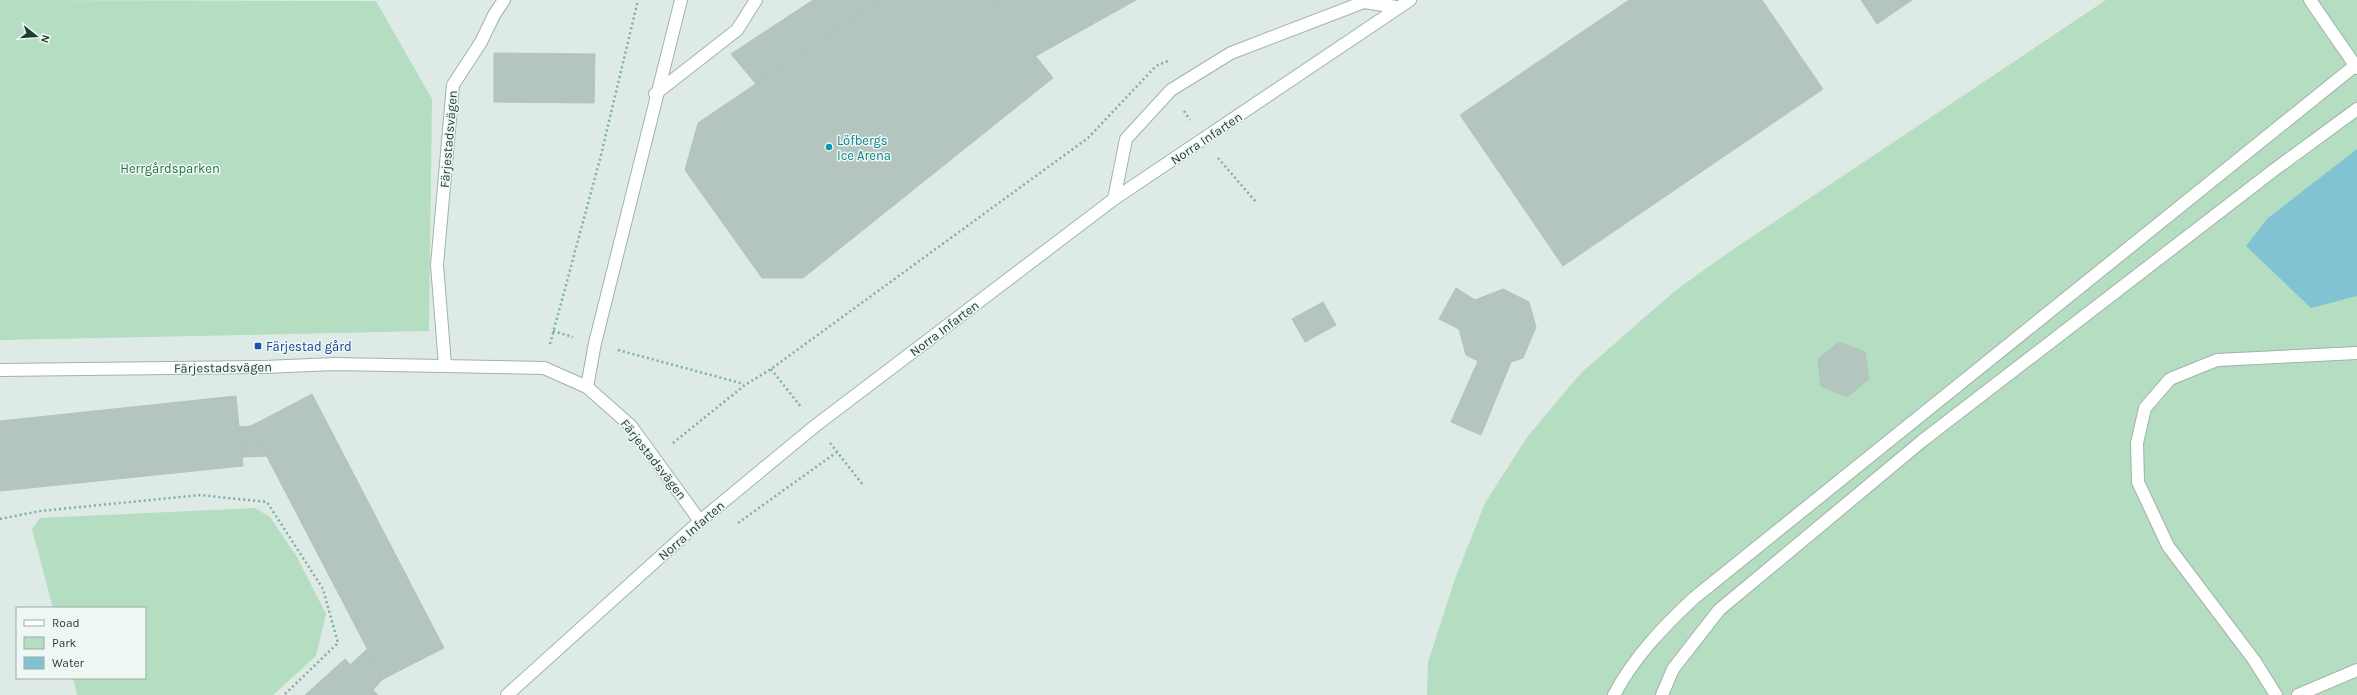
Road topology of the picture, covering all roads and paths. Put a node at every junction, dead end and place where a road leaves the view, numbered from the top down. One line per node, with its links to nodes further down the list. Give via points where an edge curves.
1 (504, 0): 16 (street, Färjestadsvägen, via 453,85 437,265)
2 (638, 0): 13 (path, via 600,159)
3 (681, 0): 10 (street)
4 (756, 0): 10 (street, via 737,30)
5 (1410, 0): 7 (street, Norra Infarten)
6 (2310, 0): 9 (street)
7 (1396, 7): 12 (street, Norra Infarten); 12 (street, via 1364,2 1231,53 1171,90 1126,139)
8 (1177, 57): 18 (path, via 1156,66 1088,138)
9 (2356, 65): 31 (street, via 1694,598 1660,630 1626,672)
10 (656, 94): 14 (street)
11 (2357, 109): 32 (street, via 1922,441 1719,610 1673,669)
12 (1114, 199): 26 (street, Norra Infarten, via 815,426)
13 (553, 331): 14 (path); 17 (path)
14 (594, 343): 20 (path); 21 (street)
15 (2357, 353): 33 (street, via 2217,360 2170,379 2145,408 2137,443 2138,482 2168,546 2254,660)
16 (446, 365): 17 (street, Färjestadsvägen, via 462,368); 19 (street, Färjestadsvägen, via 335,364)
17 (544, 368): 21 (street, Färjestadsvägen)
18 (771, 369): 20 (path); 22 (path)
19 (0, 370)
20 (745, 385): 23 (path)
21 (587, 387): 23 (street, Färjestadsvägen, via 631,426)
22 (794, 397)
23 (656, 458): 26 (street, Färjestadsvägen)
24 (863, 485): 27 (path, via 837,452)
25 (0, 519): 29 (path, via 40,511 200,495 268,502 322,589 338,643)
26 (700, 520): 30 (street, Norra Infarten)
27 (735, 525)
28 (2357, 670): 34 (street)
29 (284, 695)
30 (508, 695)
31 (1614, 695)
32 (1662, 695)
33 (2276, 695)
34 (2298, 695)

